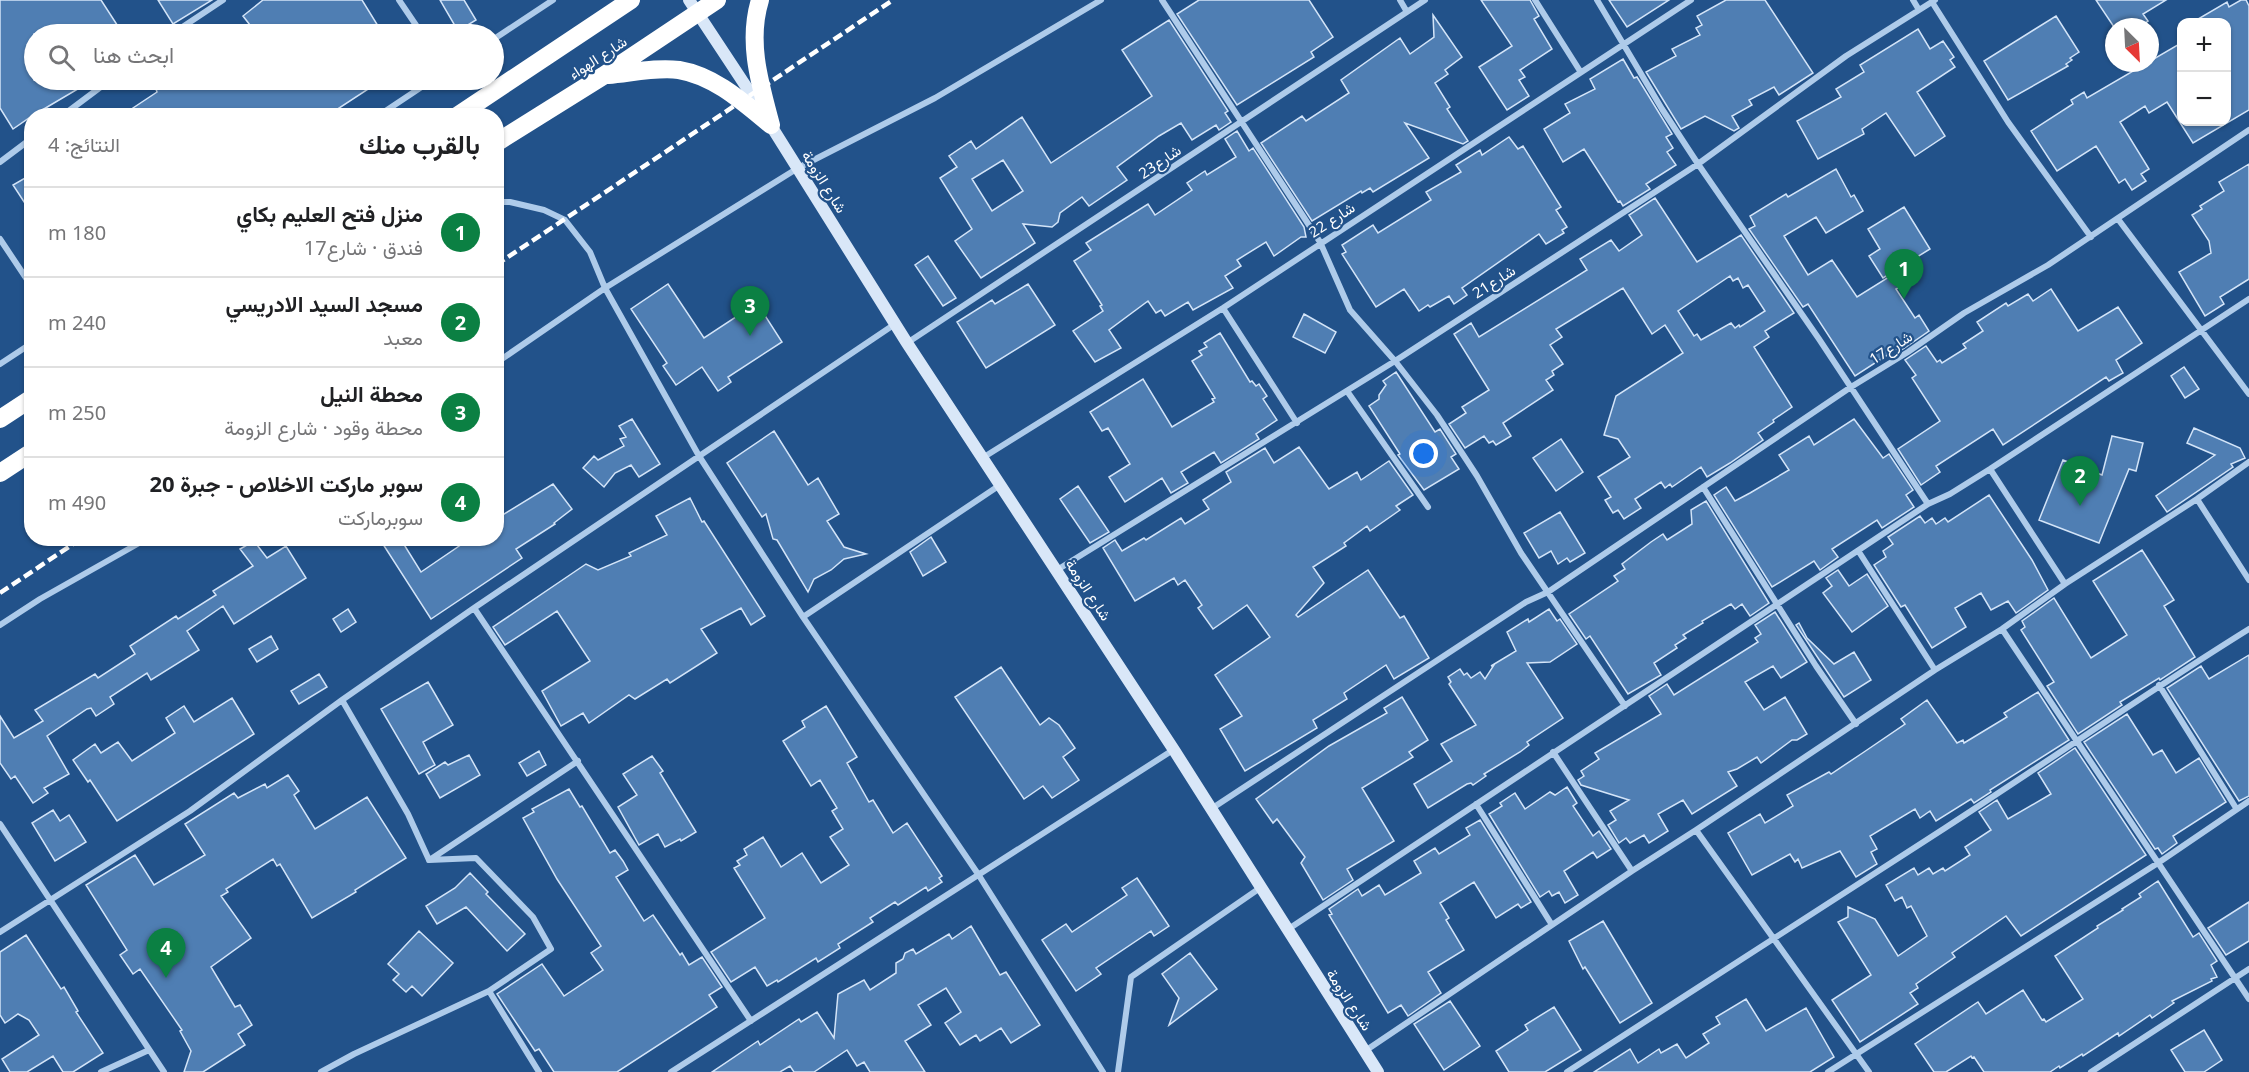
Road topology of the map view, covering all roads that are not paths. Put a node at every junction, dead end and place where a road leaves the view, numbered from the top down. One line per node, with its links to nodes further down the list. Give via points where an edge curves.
1 (223, 0): 19 (street)
2 (399, 0): 20 (street)
3 (553, 0): 21 (street)
4 (631, 0): 25 (highway, شارع الهواء)
5 (717, 0): 16 (highway, شارع الهواء)
6 (760, 0): 33 (highway, via 754,48)
7 (1101, 0): 39 (street, via 935,98)
8 (1162, 0): 32 (street)
9 (1400, 0): 18 (street)
10 (1425, 0): 18 (street, شارع23)
11 (1535, 0): 23 (street)
12 (1597, 0): 22 (street)
13 (1691, 0): 22 (street, شارع 22)
14 (1913, 0): 17 (street)
15 (1934, 1): 17 (street, شارع21); 42 (street, via 2008,122)
16 (693, 6): 24 (highway, شارع الهواء); 33 (street, شارع الزومة)
17 (1919, 10): 38 (street, شارع21, via 1846,56)
18 (1407, 12): 32 (street, شارع23)
19 (187, 24)
20 (415, 24)
21 (504, 32)
22 (1622, 44): 23 (street, شارع 22); 38 (street)
23 (1580, 71): 44 (street, شارع 22)
24 (603, 76): 33 (highway, via 657,69 697,74 741,100); 35 (highway, شارع الهواء)
25 (504, 85)
26 (97, 90): 29 (street)
27 (417, 90): 30 (street)
28 (497, 90): 31 (highway, شارع الهواء)
29 (73, 108)
30 (390, 108)
31 (470, 108)
32 (1242, 121): 44 (street); 51 (street, شارع23)
33 (771, 125): 39 (street, شارع الزومة)
34 (2249, 130): 41 (street, شارع17)
35 (504, 139)
36 (24, 144): 37 (street)
37 (0, 162)
38 (1698, 164): 54 (street, شارع21); 56 (street)
39 (798, 168): 46 (street); 49 (street, شارع الزومة)
40 (504, 202): 46 (street, via 544,210 565,220 590,252)
41 (2118, 219): 42 (street, شارع17); 50 (street)
42 (2091, 237): 56 (street, شارع17)
43 (0, 239): 45 (street)
44 (1320, 243): 48 (street, شارع 22); 54 (street, via 1350,310)
45 (24, 275)
46 (605, 288): 53 (street); 62 (street)
47 (2249, 299): 50 (street)
48 (1222, 308): 61 (street); 64 (street, شارع 22)
49 (896, 323): 51 (street, شارع الزومة); 62 (street)
50 (2202, 331): 58 (street); 66 (street)
51 (908, 342): 64 (street, شارع الزومة)
52 (24, 348): 55 (street)
53 (504, 357)
54 (1395, 361): 57 (street, شارع21); 78 (street, via 1437,415)
55 (0, 364)
56 (1851, 387): 69 (street, شارع17); 71 (street)
57 (1347, 391): 61 (street, شارع21); 72 (street)
58 (2249, 394)
59 (24, 403): 60 (highway)
60 (0, 419)
61 (1297, 423): 75 (street, شارع21)
62 (699, 456): 80 (street); 81 (street)
63 (24, 457): 67 (highway)
64 (984, 457): 68 (street, شارع الزومة)
65 (2249, 462): 70 (street)
66 (1989, 469): 71 (street); 77 (street)
67 (0, 473)
68 (1001, 484): 75 (street, شارع الزومة); 81 (street)
69 (1702, 487): 78 (street, شارع17); 79 (street)
70 (2198, 499): 76 (street); 77 (street)
71 (1928, 504): 74 (street)
72 (1428, 507)
73 (134, 546): 82 (street)
74 (1859, 552): 79 (street); 85 (street)
75 (1057, 570): 91 (street, شارع الزومة)
76 (2249, 580)
77 (2065, 584): 84 (street)
78 (1548, 592): 88 (street); 97 (street, شارع17, via 1526,602)
79 (1777, 605): 88 (street); 89 (street)
80 (474, 608): 87 (street); 93 (street)
81 (803, 617): 103 (street)
82 (0, 625)
83 (2249, 628): 86 (street)
84 (2002, 629): 85 (street); 90 (street)
85 (1935, 670): 89 (street)
86 (2159, 685): 90 (street); 96 (street)
87 (342, 700): 100 (street, via 408,814); 105 (street, via 190,812)
88 (1625, 706): 92 (street)
89 (1856, 724): 99 (street)
90 (2079, 741): 101 (street); 109 (street)
91 (1174, 750): 97 (street, شارع الزومة); 103 (street)
92 (1553, 752): 95 (street); 102 (street)
93 (578, 761): 100 (street); 114 (street)
94 (2249, 801): 96 (street)
95 (1476, 804): 106 (street); 107 (street)
96 (2236, 808): 101 (street)
97 (1211, 809): 104 (street, شارع الزومة)
98 (0, 824): 105 (street)
99 (1696, 830): 102 (street); 109 (street)
100 (429, 861): 112 (street, via 476,858 532,917 551,949)
101 (2158, 863): 111 (street); 117 (street)
102 (1632, 871): 106 (street)
103 (978, 874): 114 (street); 123 (street)
104 (1260, 888): 107 (street, شارع الزومة); 124 (street, via 1131,977)
105 (50, 901): 108 (street); 115 (street)
106 (1552, 925): 116 (street)
107 (1287, 930): 116 (street, شارع الزومة)
108 (0, 932)
109 (1774, 937): 117 (street); 126 (street)
110 (2249, 969): 111 (street)
111 (2235, 978): 113 (street); 129 (street)
112 (489, 991): 120 (street); 121 (street)
113 (2249, 999)
114 (751, 1021): 122 (street)
115 (149, 1050): 118 (street); 119 (street)
116 (1365, 1051): 125 (street, شارع الزومة)
117 (1857, 1053): 127 (street); 128 (street)
118 (101, 1072)
119 (164, 1072)
120 (321, 1072)
121 (539, 1072)
122 (671, 1072)
123 (1103, 1072)
124 (1118, 1072)
125 (1378, 1072)
126 (1567, 1072)
127 (1828, 1072)
128 (1869, 1072)
129 (2091, 1072)

